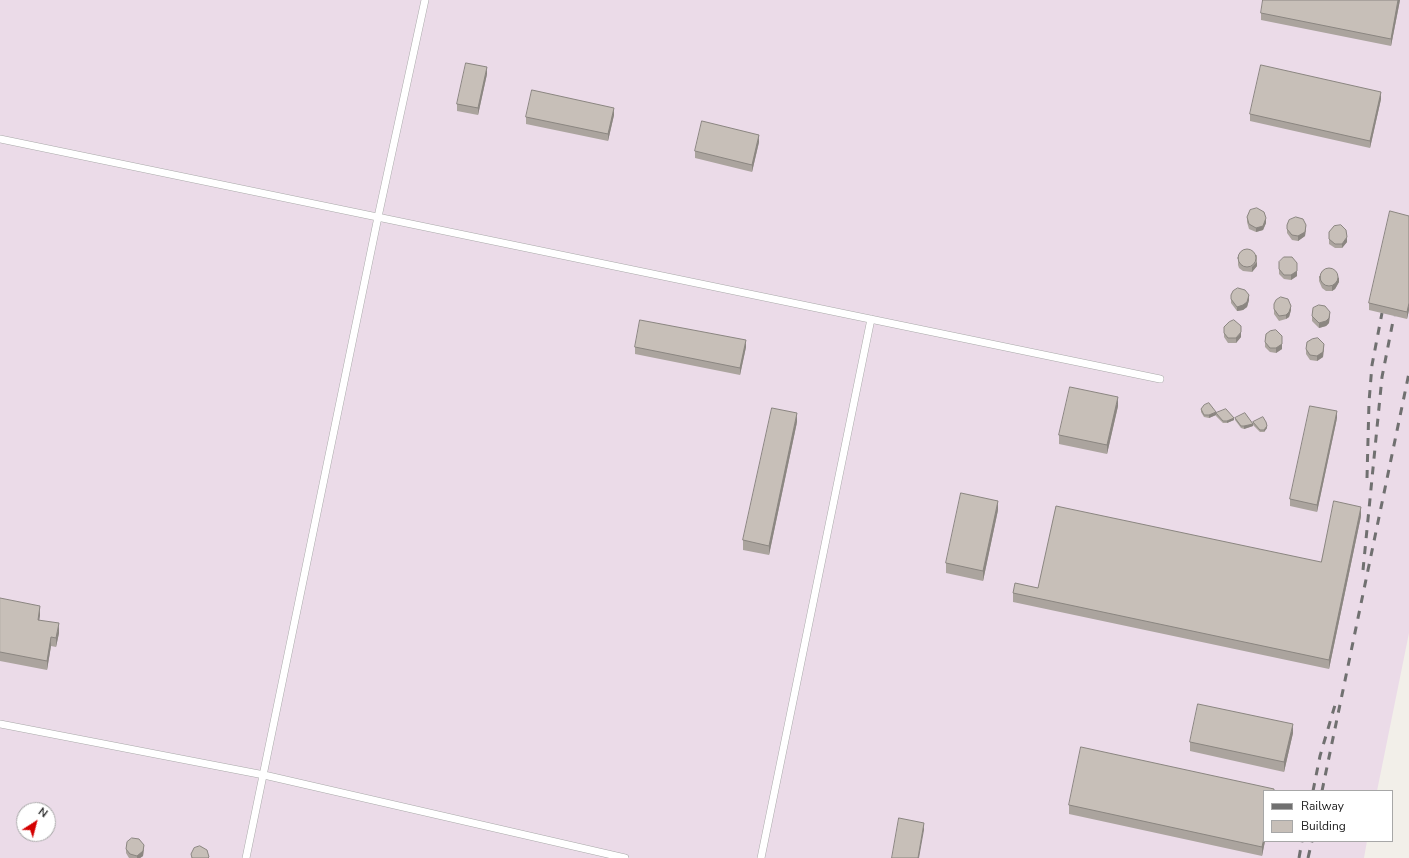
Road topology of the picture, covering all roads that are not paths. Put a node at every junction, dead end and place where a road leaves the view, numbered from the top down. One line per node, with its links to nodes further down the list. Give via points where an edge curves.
1 (424, 0): 3 (lane)
2 (0, 138): 3 (lane)
3 (378, 217): 4 (lane); 7 (lane)
4 (871, 319): 5 (lane); 10 (lane)
5 (1160, 379)
6 (0, 724): 7 (lane)
7 (264, 775): 8 (lane); 9 (lane)
8 (246, 858)
9 (625, 858)
10 (761, 858)

